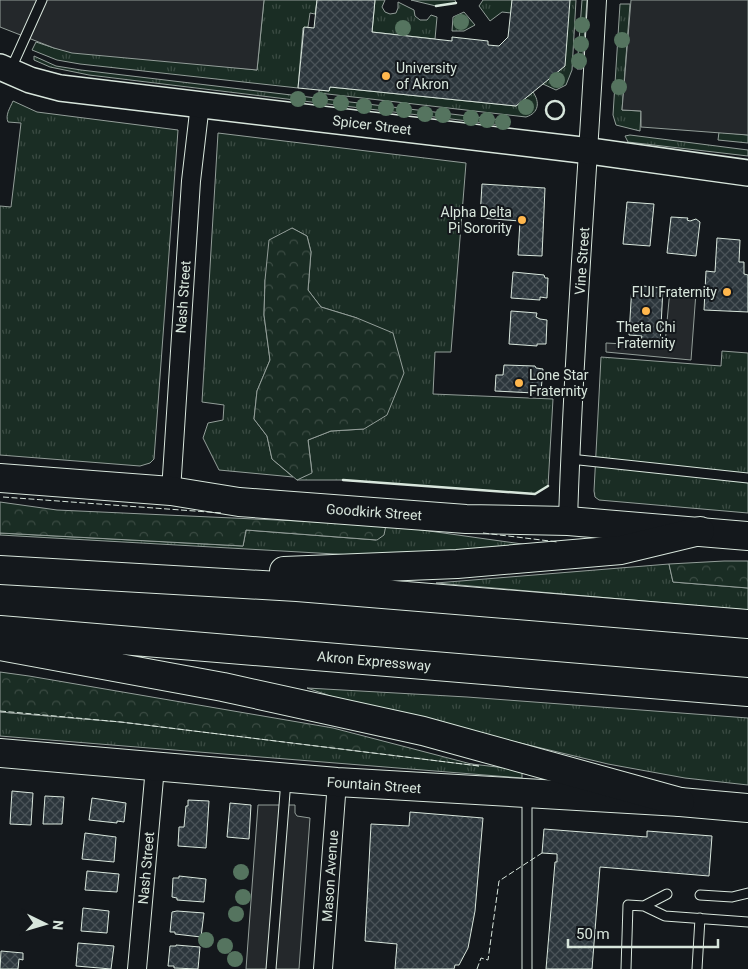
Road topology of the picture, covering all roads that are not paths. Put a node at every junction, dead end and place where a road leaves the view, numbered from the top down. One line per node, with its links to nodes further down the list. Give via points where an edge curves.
1 (42, 0): 3 (lane)
2 (597, 0): 5 (street, Vine Street)
3 (5, 69): 4 (street, Spicer Street, via 60,88)
4 (200, 104): 5 (street, Spicer Street); 10 (street, Nash Street, via 191,181)
5 (590, 151): 6 (street, Spicer Street); 7 (street, Vine Street)
6 (748, 173)
7 (570, 459): 9 (lane); 11 (street, Vine Street)
8 (0, 478): 10 (main road, Goodkirk Street)
9 (748, 478)
10 (171, 491): 11 (main road, Goodkirk Street, via 258,504 466,519)
11 (568, 521): 12 (main road, Goodkirk Street)
12 (700, 531): 13 (main road, Goodkirk Street); 14 (main road, via 621,550 457,564 250,572)
13 (748, 536)
14 (0, 565)
15 (0, 570): 16 (main road, via 298,587)
16 (748, 624)
17 (0, 630): 19 (main road, Akron Expressway)
18 (0, 646): 25 (main road, via 223,687 423,731)
19 (748, 692)
20 (0, 753): 21 (main road, Fountain Street)
21 (155, 767): 22 (main road, Fountain Street); 33 (street, Nash Street)
22 (286, 777): 23 (main road, Fountain Street); 34 (lane)
23 (337, 782): 24 (main road, Fountain Street); 35 (street, Mason Avenue)
24 (527, 794): 25 (main road, Fountain Street); 36 (lane)
25 (680, 802): 26 (main road, Fountain Street)
26 (748, 808)
27 (748, 893): 29 (lane, via 732,897)
28 (667, 894): 30 (lane)
29 (700, 896)
30 (644, 906): 31 (lane, via 665,916); 37 (lane, via 628,905)
31 (700, 918): 32 (lane); 38 (lane)
32 (748, 922)
33 (137, 969)
34 (271, 969)
35 (323, 969)
36 (527, 969)
37 (626, 969)
38 (697, 969)

